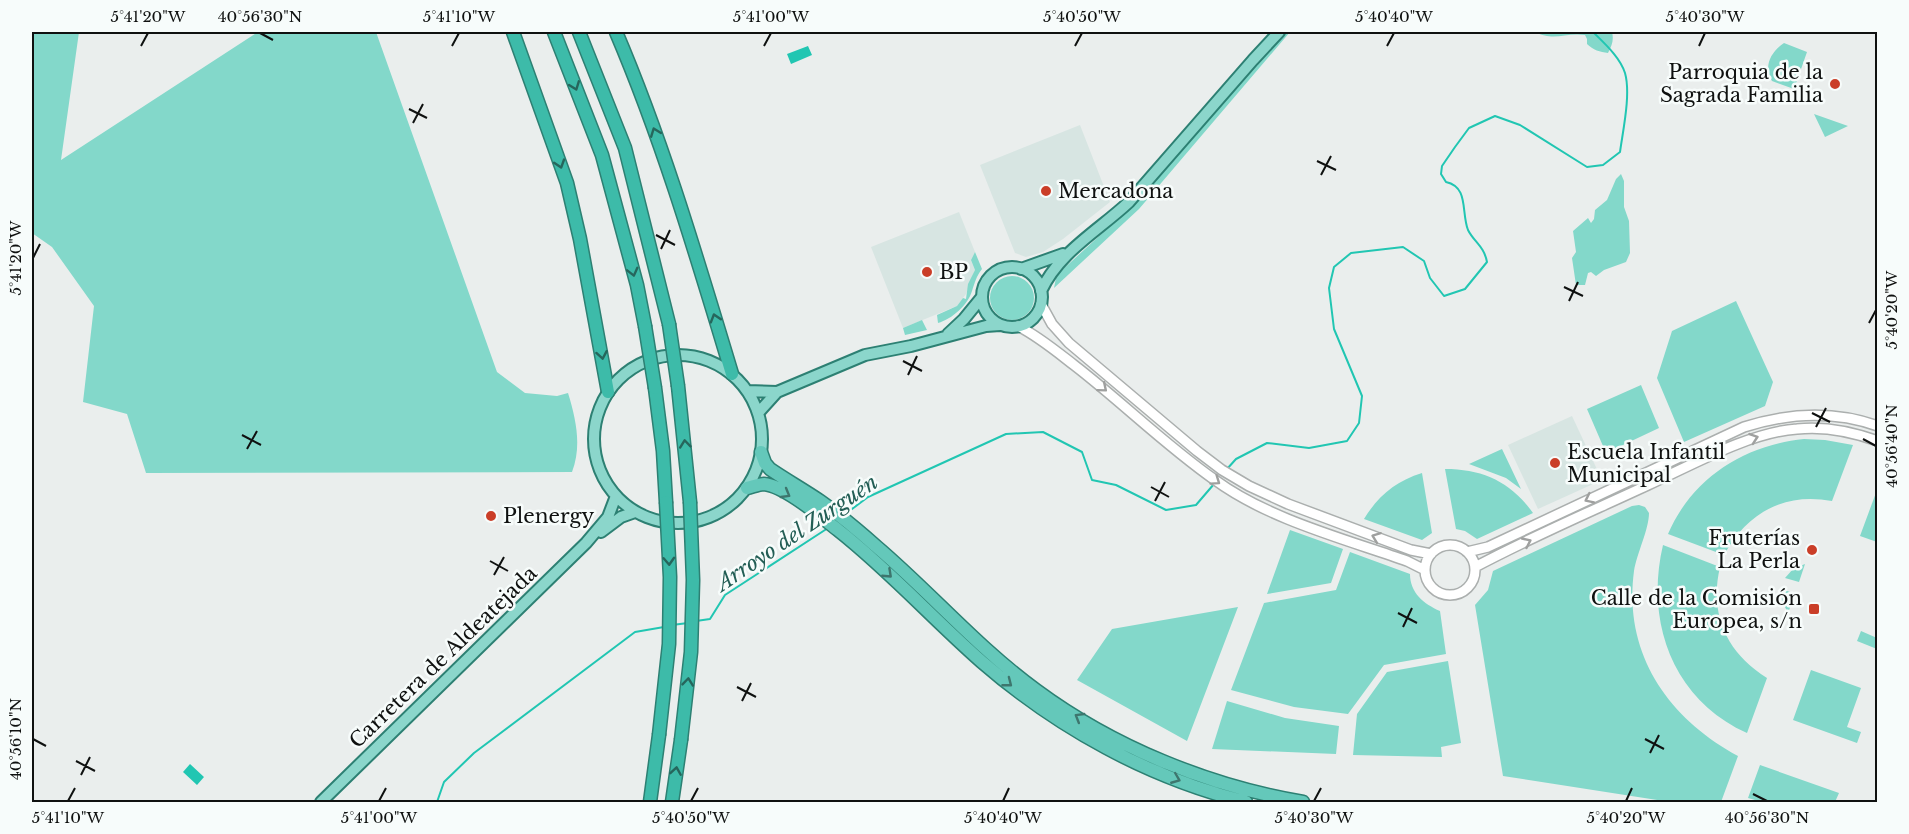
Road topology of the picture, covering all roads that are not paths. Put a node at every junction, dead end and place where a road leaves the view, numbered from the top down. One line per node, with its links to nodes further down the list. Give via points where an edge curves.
1 (513, 32): 18 (highway, one-way to 18, via 567,183)
2 (554, 32): 35 (highway, one-way to 35, bridge, via 602,155 636,285 655,388 670,577 669,644)
3 (579, 32): 36 (highway, one-way to 3, bridge, via 691,652 693,580 690,502 678,386 669,324 625,148)
4 (616, 32): 16 (highway, one-way to 4, via 691,237)
5 (1270, 32): 7 (main road)
6 (1280, 32): 7 (main road)
7 (1252, 60): 8 (main road, via 1129,202)
8 (1069, 252): 9 (main road); 10 (main road, via 1054,267)
9 (1021, 269): 10 (main road, via 1037,281); 11 (main road, via 1006,268 994,273 983,288)
10 (1041, 291): 12 (main road)
11 (982, 297): 13 (main road, via 987,314); 15 (main road)
12 (1041, 303): 14 (main road, via 1033,318); 30 (main road, one-way to 12, via 1288,504 1222,470 1069,343 1052,324)
13 (1000, 325): 14 (main road); 15 (main road)
14 (1018, 326): 32 (main road, one-way to 32, via 1057,351 1190,461 1244,499)
15 (945, 336): 19 (main road, via 865,355)
16 (732, 374): 17 (main road); 18 (main road, via 695,357 663,356 629,370)
17 (747, 391): 19 (main road); 20 (main road)
18 (608, 392): 25 (main road, via 595,422 593,447 599,470)
19 (777, 392): 20 (main road)
20 (758, 413): 23 (main road)
21 (1878, 426): 29 (main road, one-way to 29, via 1827,416 1768,419 1488,547)
22 (1878, 441): 31 (main road, one-way to 22, via 1768,433 1825,429)
23 (761, 452): 24 (main road); 27 (highway, via 770,469)
24 (747, 488): 26 (main road, via 732,503 699,520 657,521); 27 (highway, one-way to 27, via 764,484)
25 (616, 496): 26 (main road); 28 (main road, Carretera de Aldeatejada, via 608,517)
26 (635, 512): 28 (main road, Carretera de Aldeatejada, via 621,517)
27 (827, 513): 33 (highway)
28 (586, 543): 34 (main road, Carretera de Aldeatejada)
29 (1467, 552): 30 (main road, via 1448,545); 31 (main road)
30 (1431, 554): 32 (main road)
31 (1475, 567): 32 (main road, via 1468,588 1455,595 1437,592)
32 (1425, 570)
33 (962, 636): 37 (highway, one-way to 37, via 1029,700 1090,740 1156,772); 38 (highway, one-way to 33, via 1225,784 1130,746 1036,691)
34 (322, 801)
35 (650, 802)
36 (672, 802)
37 (1246, 802)
38 (1303, 802)

